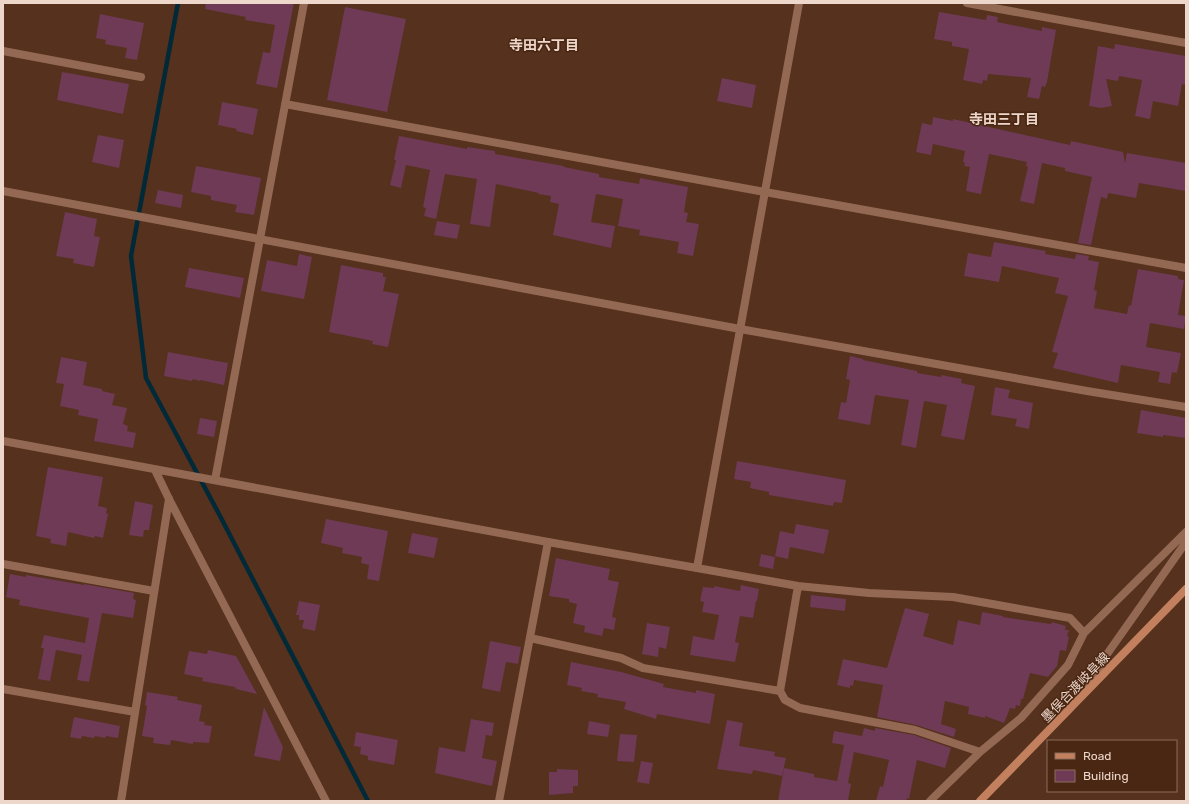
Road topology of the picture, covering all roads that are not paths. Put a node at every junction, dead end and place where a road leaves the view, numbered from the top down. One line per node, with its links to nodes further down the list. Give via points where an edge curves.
1 (304, 3): 7 (street)
2 (799, 3): 9 (street)
3 (967, 3): 4 (street)
4 (1186, 43)
5 (3, 51): 6 (street)
6 (141, 77)
7 (285, 104): 9 (street); 10 (street)
8 (3, 191): 10 (street)
9 (765, 192): 11 (street); 12 (street)
10 (260, 240): 12 (street); 16 (street)
11 (1186, 268)
12 (740, 329): 13 (street); 22 (street)
13 (1186, 407)
14 (3, 441): 15 (street)
15 (156, 470): 16 (street); 17 (street)
16 (214, 480): 19 (street)
17 (169, 499): 25 (street); 34 (street)
18 (1186, 532): 26 (street)
19 (548, 542): 22 (street); 27 (street)
20 (1186, 542): 30 (street, via 1105,657)
21 (3, 564): 25 (street)
22 (697, 568): 23 (street)
23 (798, 586): 26 (street, via 953,597 1070,618); 29 (street)
24 (1186, 589): 30 (main road, 墨俣合渡岐阜線)
25 (154, 591): 31 (street)
26 (1084, 633): 32 (street, via 1068,665 1021,718)
27 (530, 638): 29 (street, via 621,658 643,668); 35 (street)
28 (3, 690): 31 (street)
29 (780, 691): 32 (street, via 785,700 800,708 915,730)
30 (1085, 694): 37 (main road, 墨俣合渡岐阜線)
31 (135, 712): 33 (street)
32 (980, 752): 36 (street)
33 (121, 801)
34 (326, 801)
35 (499, 801)
36 (930, 801)
37 (980, 801)

